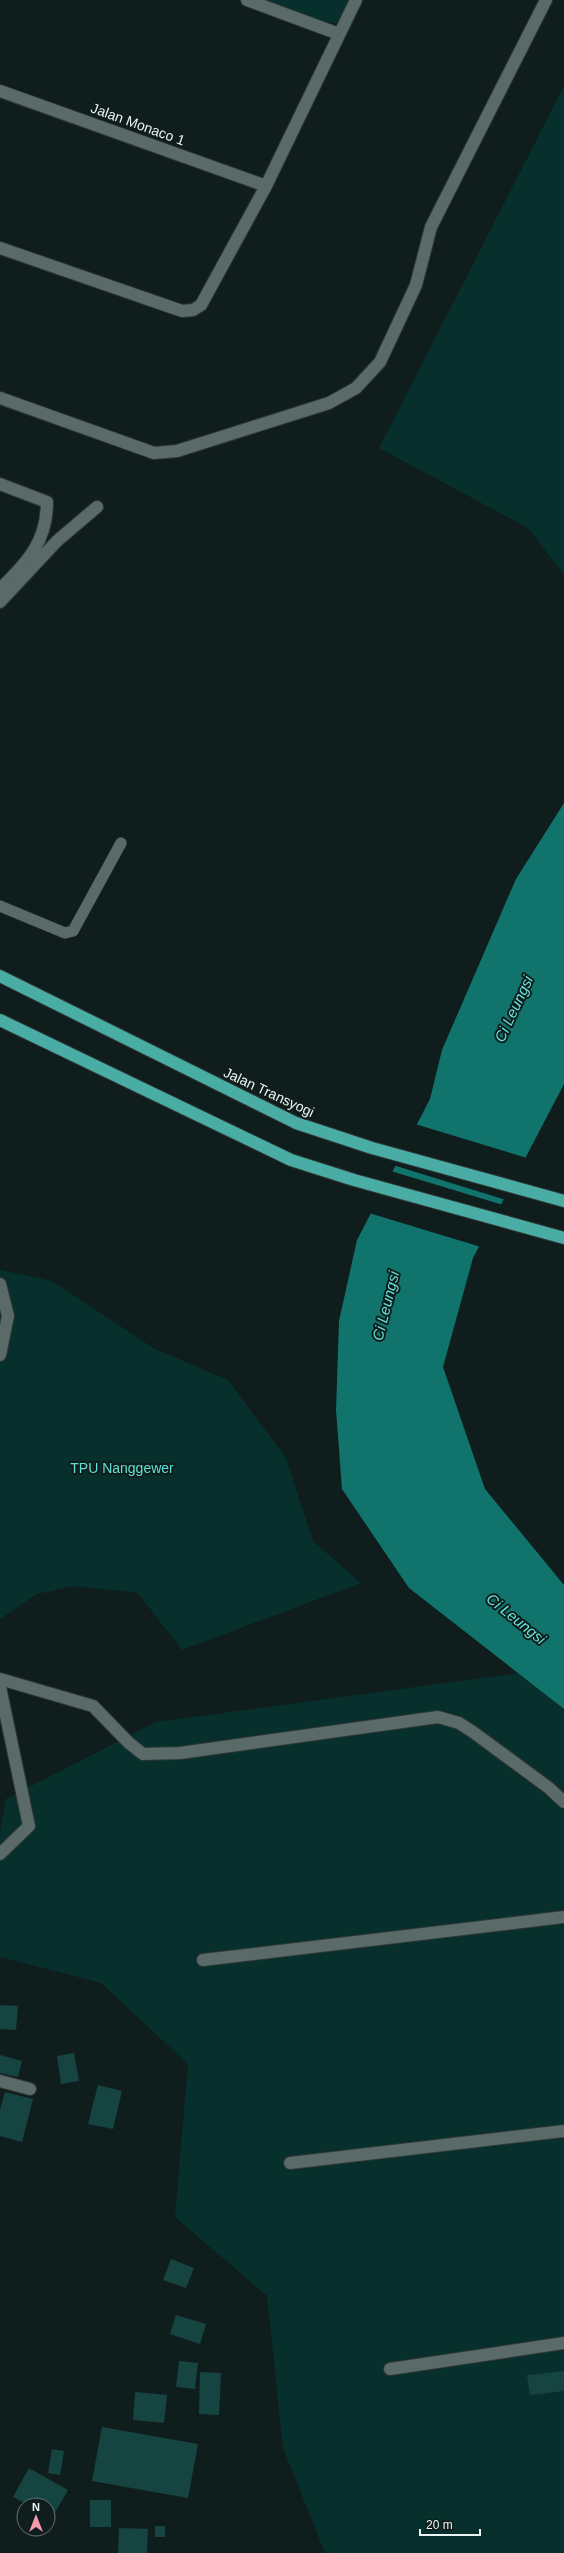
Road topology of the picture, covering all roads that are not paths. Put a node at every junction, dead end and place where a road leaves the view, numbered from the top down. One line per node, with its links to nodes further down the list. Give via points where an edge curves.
1 (247, 0): 4 (street)
2 (356, 0): 4 (street)
3 (546, 0): 8 (street, via 431,227 416,285 380,362 356,388 329,403 177,451 154,453)
4 (339, 34): 6 (street)
5 (0, 91): 6 (street, Jalan Monaco 1)
6 (266, 186): 7 (street, via 201,305 192,310 182,311)
7 (0, 248)
8 (0, 398)
9 (0, 484): 11 (street, via 47,502 47,522 38,546)
10 (97, 507): 12 (street, via 56,541)
11 (0, 589)
12 (0, 602)
13 (121, 843): 14 (lane, via 73,931 65,933)
14 (0, 906)
15 (0, 976): 17 (highway, Jalan Transyogi, via 296,1123 372,1148)
16 (0, 1020): 18 (highway, via 291,1160)
17 (564, 1201)
18 (564, 1238)
19 (0, 1284): 20 (street, via 8,1316)
20 (0, 1355)
21 (0, 1679): 23 (street, via 93,1706 129,1743 144,1754 180,1752 438,1717 459,1723 473,1732 550,1788)
22 (0, 1687): 24 (street, via 29,1826)
23 (564, 1802)
24 (0, 1854)
25 (564, 1917): 26 (street)
26 (203, 1960)
27 (0, 2081): 28 (street)
28 (30, 2089)
29 (564, 2131): 30 (street)
30 (290, 2163)
31 (564, 2343): 32 (street)
32 (390, 2369)

